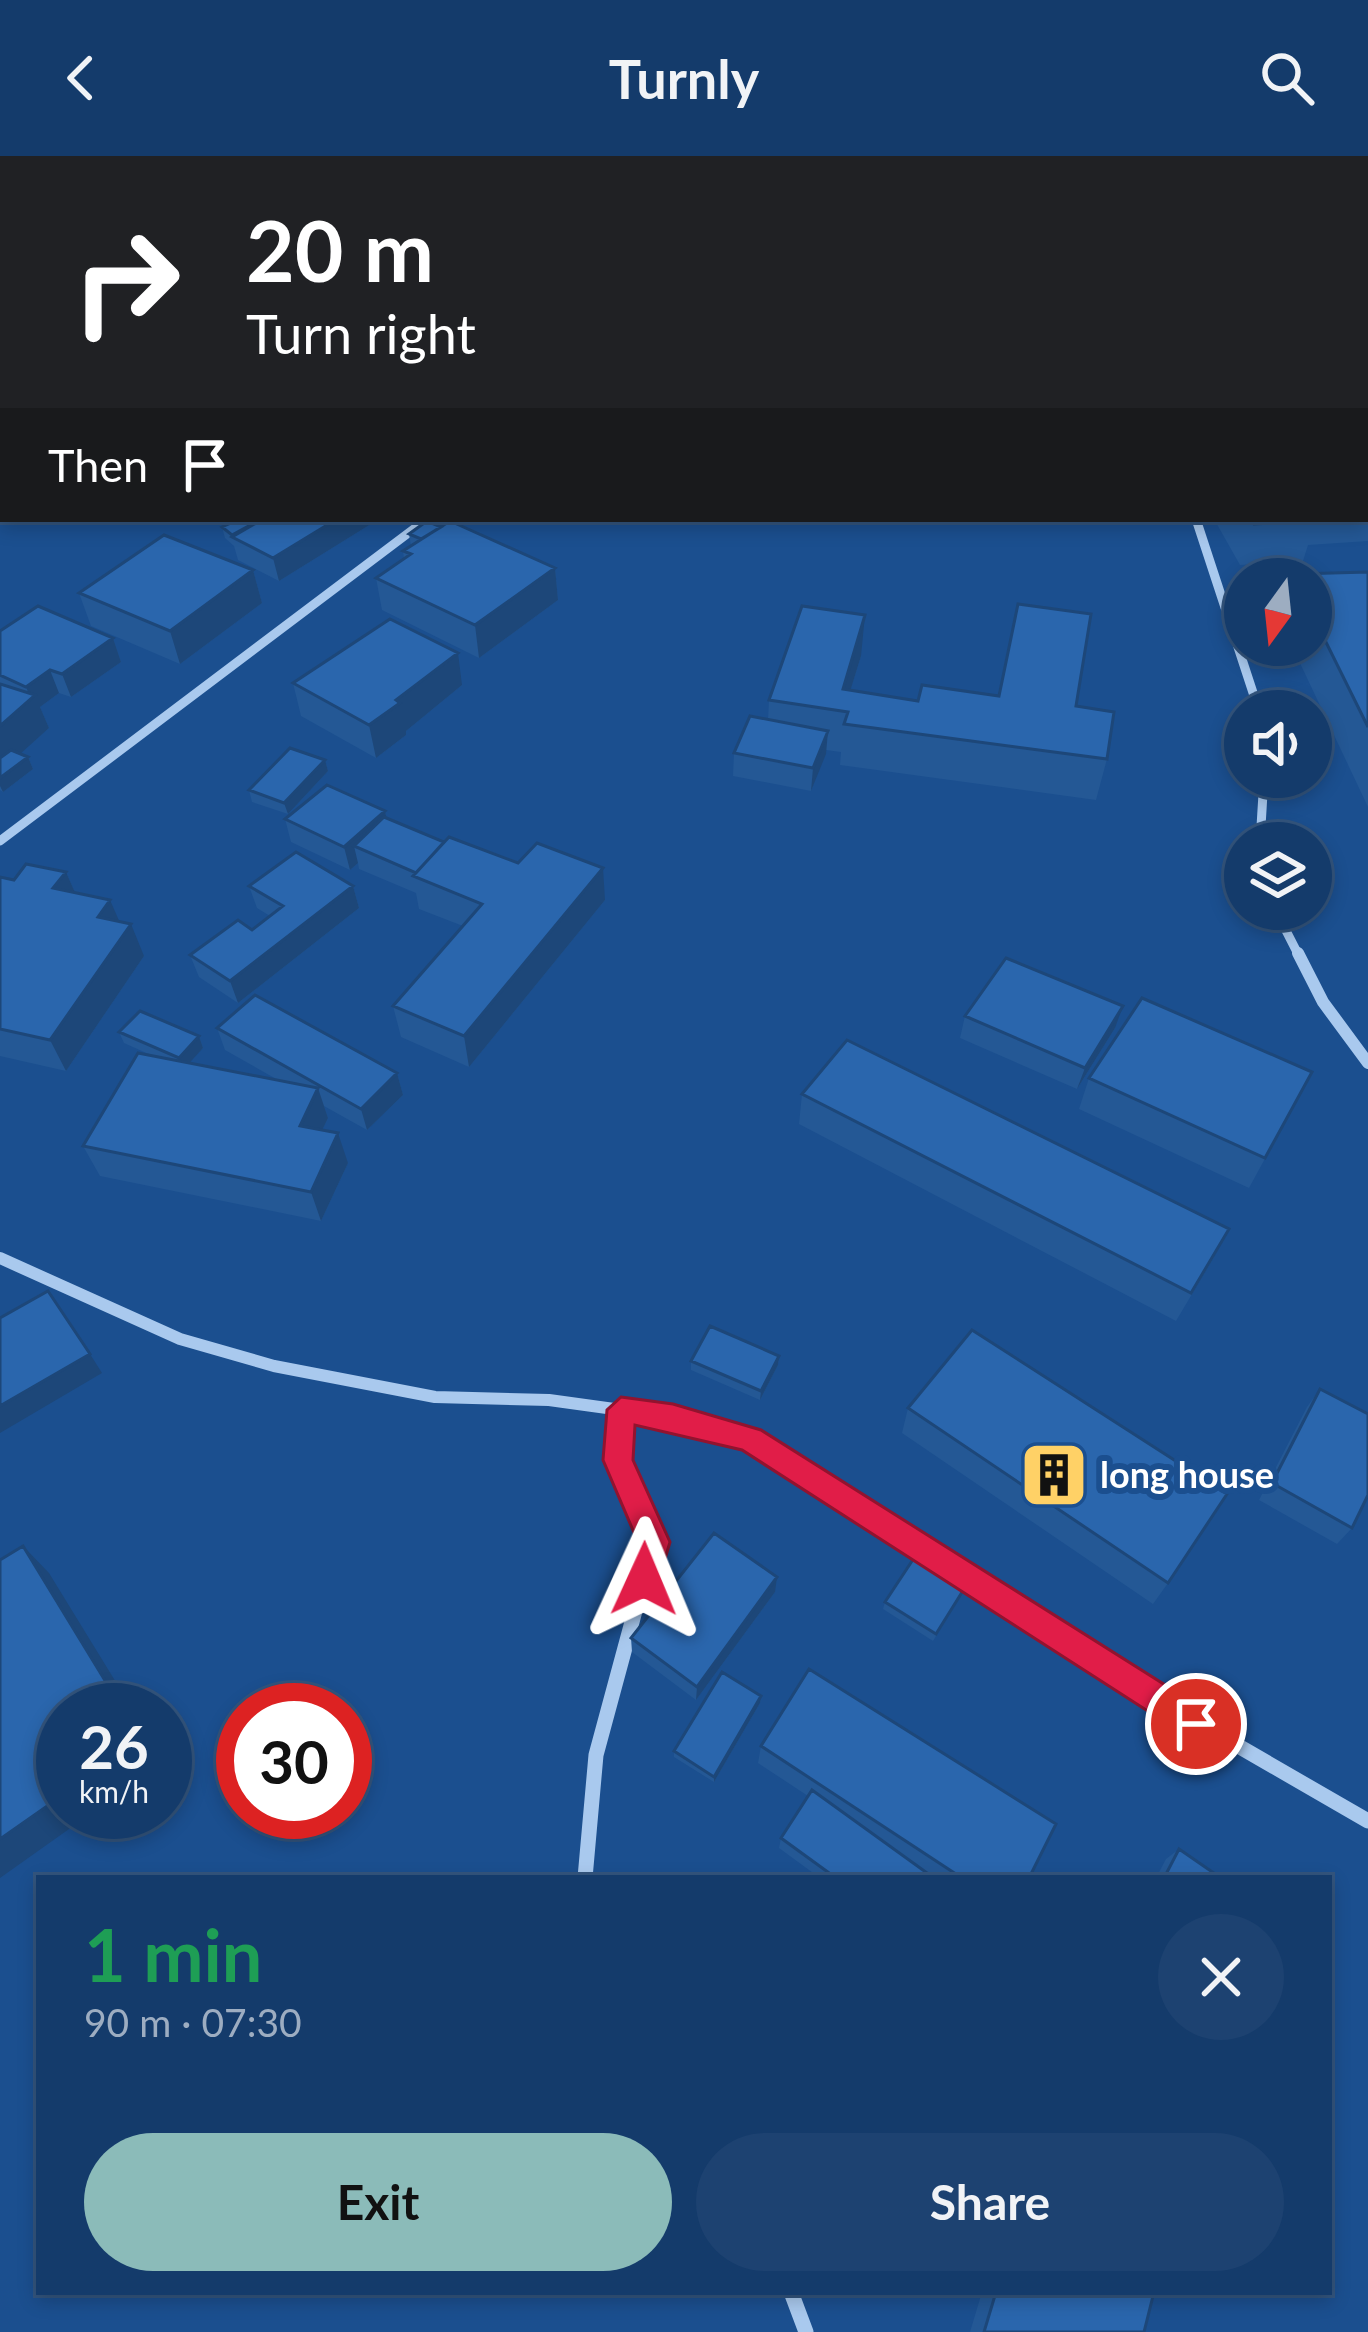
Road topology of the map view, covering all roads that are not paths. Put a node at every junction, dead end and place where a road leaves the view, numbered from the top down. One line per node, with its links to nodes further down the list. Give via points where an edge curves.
1 (423, 522): 4 (street)
2 (1197, 522): 3 (street)
3 (1252, 690)
4 (0, 841)
5 (1287, 930): 6 (street, via 1323,1002)
6 (1368, 1063)
7 (0, 1258): 8 (street, via 180,1339 274,1366 435,1397)
8 (621, 1410): 9 (street, via 750,1439 1124,1680); 10 (street, via 618,1460 654,1542 596,1755)
9 (1368, 1821)
10 (585, 1875)
11 (792, 2295): 12 (street)
12 (806, 2332)

